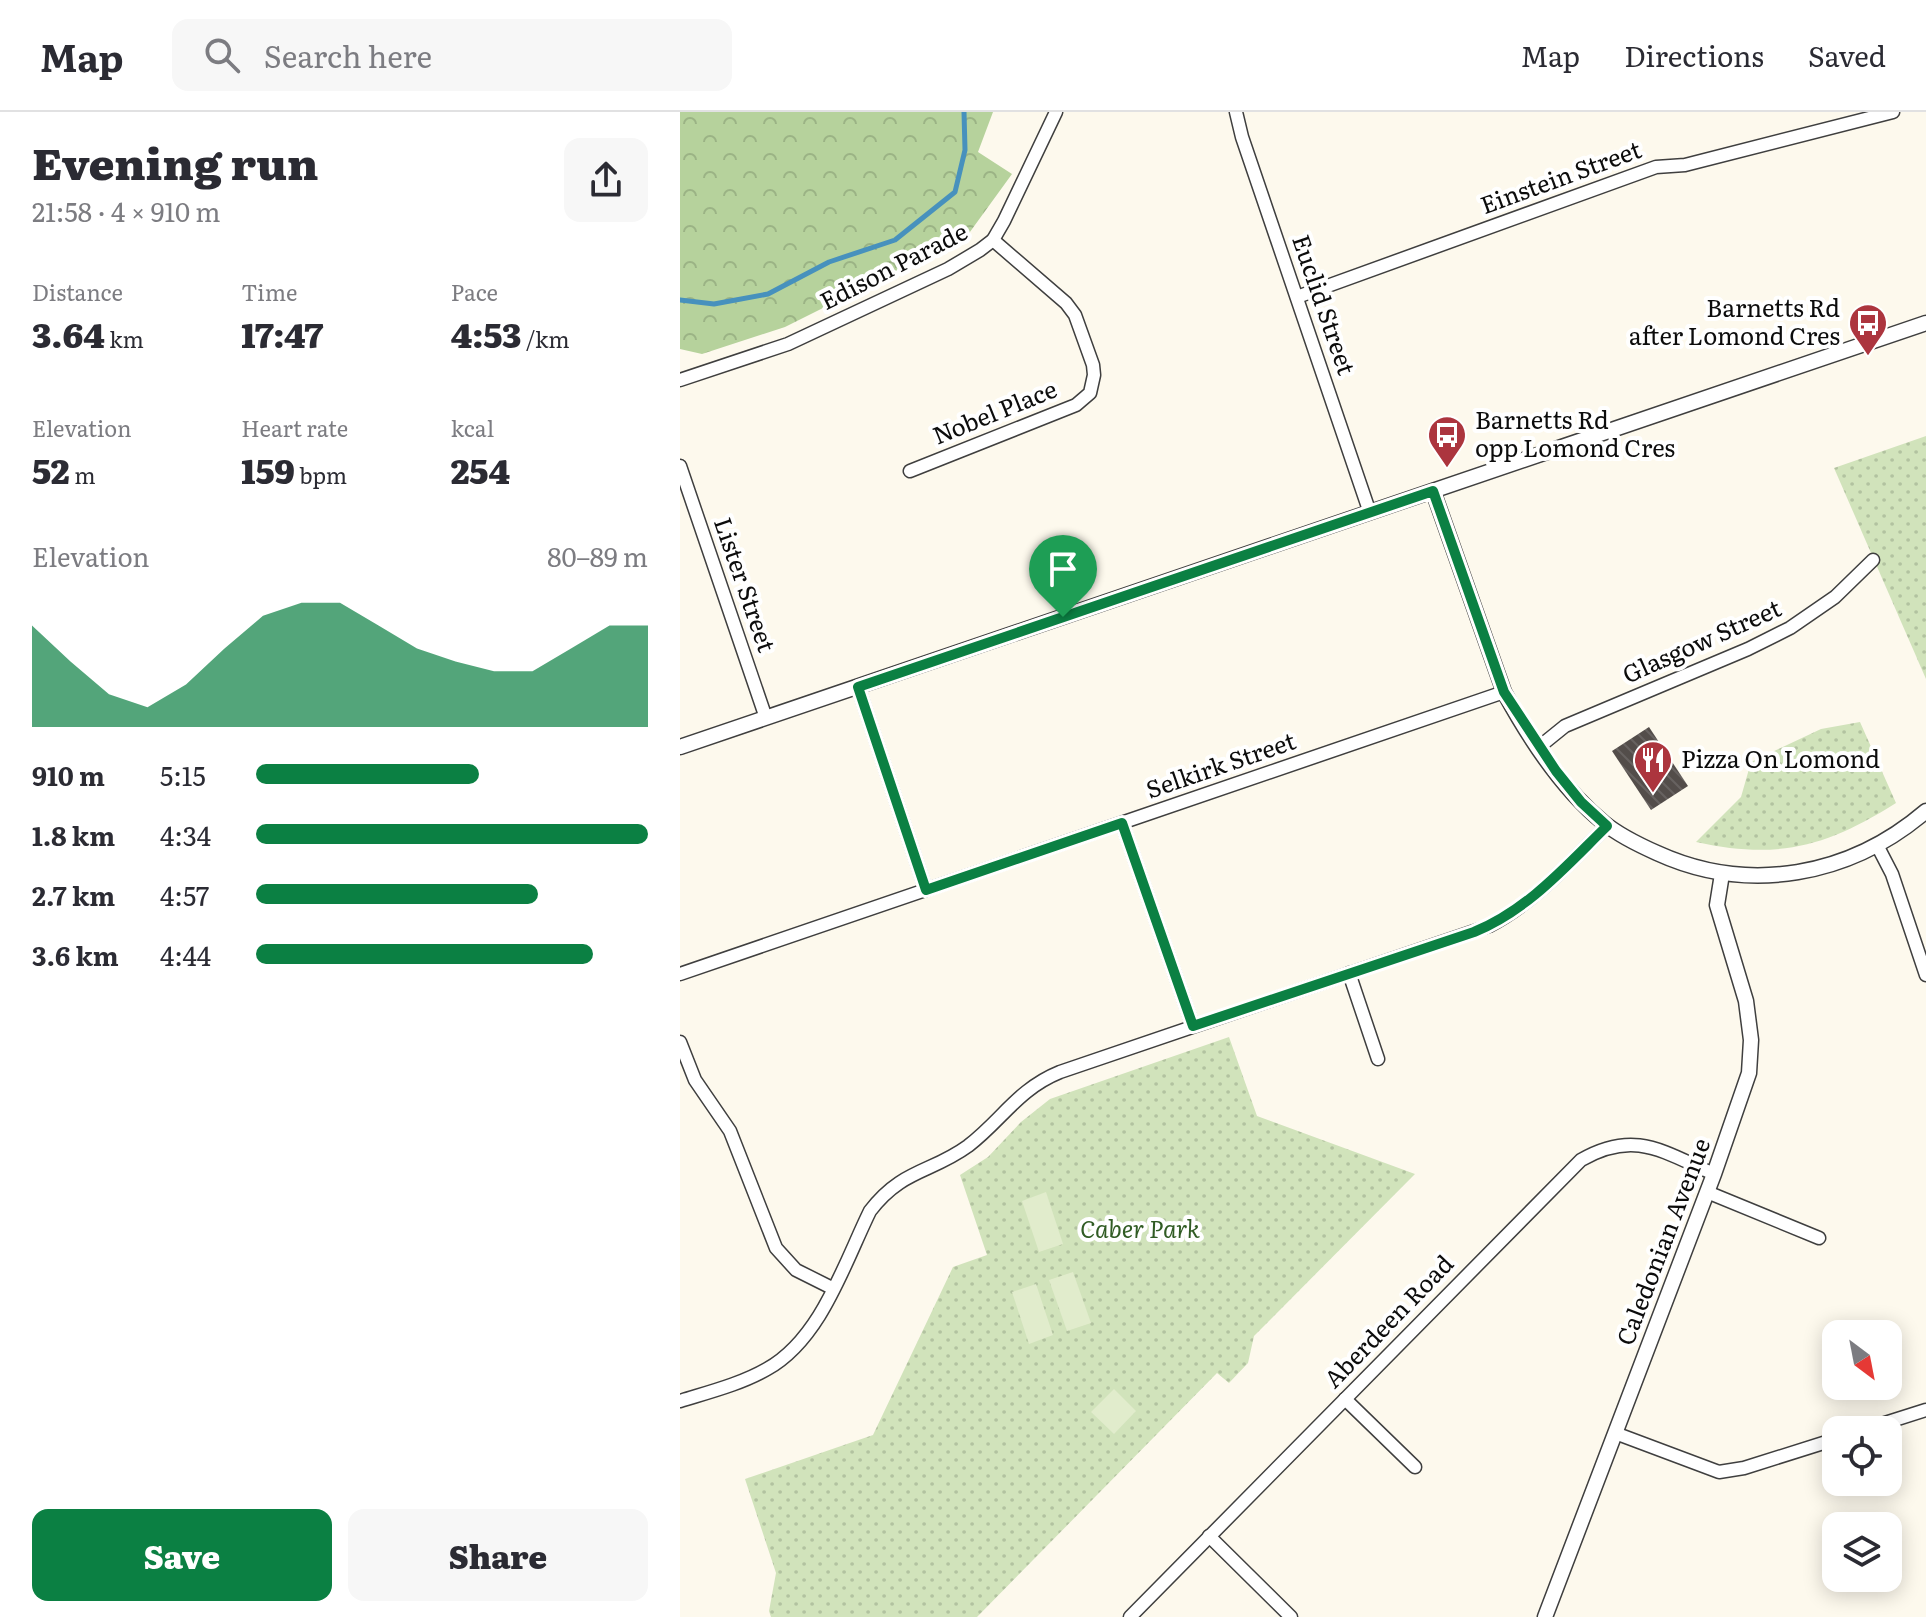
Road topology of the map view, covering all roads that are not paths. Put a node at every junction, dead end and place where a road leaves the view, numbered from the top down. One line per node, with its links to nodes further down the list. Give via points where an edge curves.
1 (1056, 112): 4 (street, Edison Parade)
2 (1236, 112): 5 (street, Euclid Street)
3 (1893, 112): 5 (street, Einstein Street, via 1685,165 1656,167)
4 (993, 240): 7 (street, Edison Parade, via 958,265 788,344); 9 (street, Nobel Place, via 1070,308 1098,392)
5 (1297, 297): 11 (street, Euclid Street)
6 (1926, 323): 10 (street)
7 (680, 380)
8 (680, 466): 15 (street, Lister Street)
9 (910, 471)
10 (1433, 491): 11 (street); 14 (street)
11 (1370, 513): 13 (street)
12 (1873, 560): 17 (street, Glasgow Street, via 1835,597 1790,628 1565,726)
13 (858, 687): 15 (street); 23 (street)
14 (1504, 692): 17 (street); 19 (street, Selkirk Street)
15 (766, 718): 16 (street)
16 (680, 747)
17 (1539, 747): 20 (street, via 1581,802)
18 (1926, 811): 21 (street)
19 (1122, 823): 23 (street, Selkirk Street); 27 (street)
20 (1607, 826): 22 (street, via 1670,859); 24 (street, via 1542,889 1502,919)
21 (1877, 845): 22 (street, via 1800,873); 26 (street)
22 (1722, 874): 30 (street, Caledonian Avenue, via 1717,905 1746,1001 1751,1062)
23 (926, 890): 25 (street, Selkirk Street)
24 (1349, 973): 27 (street); 29 (street)
25 (680, 974)
26 (1926, 975)
27 (1193, 1026): 33 (street, via 1038,1082 965,1148 896,1183 870,1211)
28 (680, 1042): 33 (street, via 695,1080 730,1131 776,1248 796,1270)
29 (1378, 1059)
30 (1714, 1174): 31 (street, Caledonian Avenue); 34 (street, Aberdeen Road, via 1641,1144 1612,1145 1581,1160)
31 (1707, 1192): 32 (street); 38 (street, Caledonian Avenue)
32 (1819, 1238)
33 (832, 1288): 35 (street, via 806,1336 776,1363)
34 (1345, 1399): 40 (street); 41 (street, Aberdeen Road)
35 (680, 1401)
36 (1926, 1410): 37 (street)
37 (1902, 1418)
38 (1615, 1433): 39 (street, via 1719,1472); 44 (street, Caledonian Avenue)
39 (1822, 1443)
40 (1415, 1467)
41 (1209, 1536): 42 (street, Aberdeen Road); 43 (street)
42 (1130, 1617)
43 (1291, 1617)
44 (1545, 1617)

